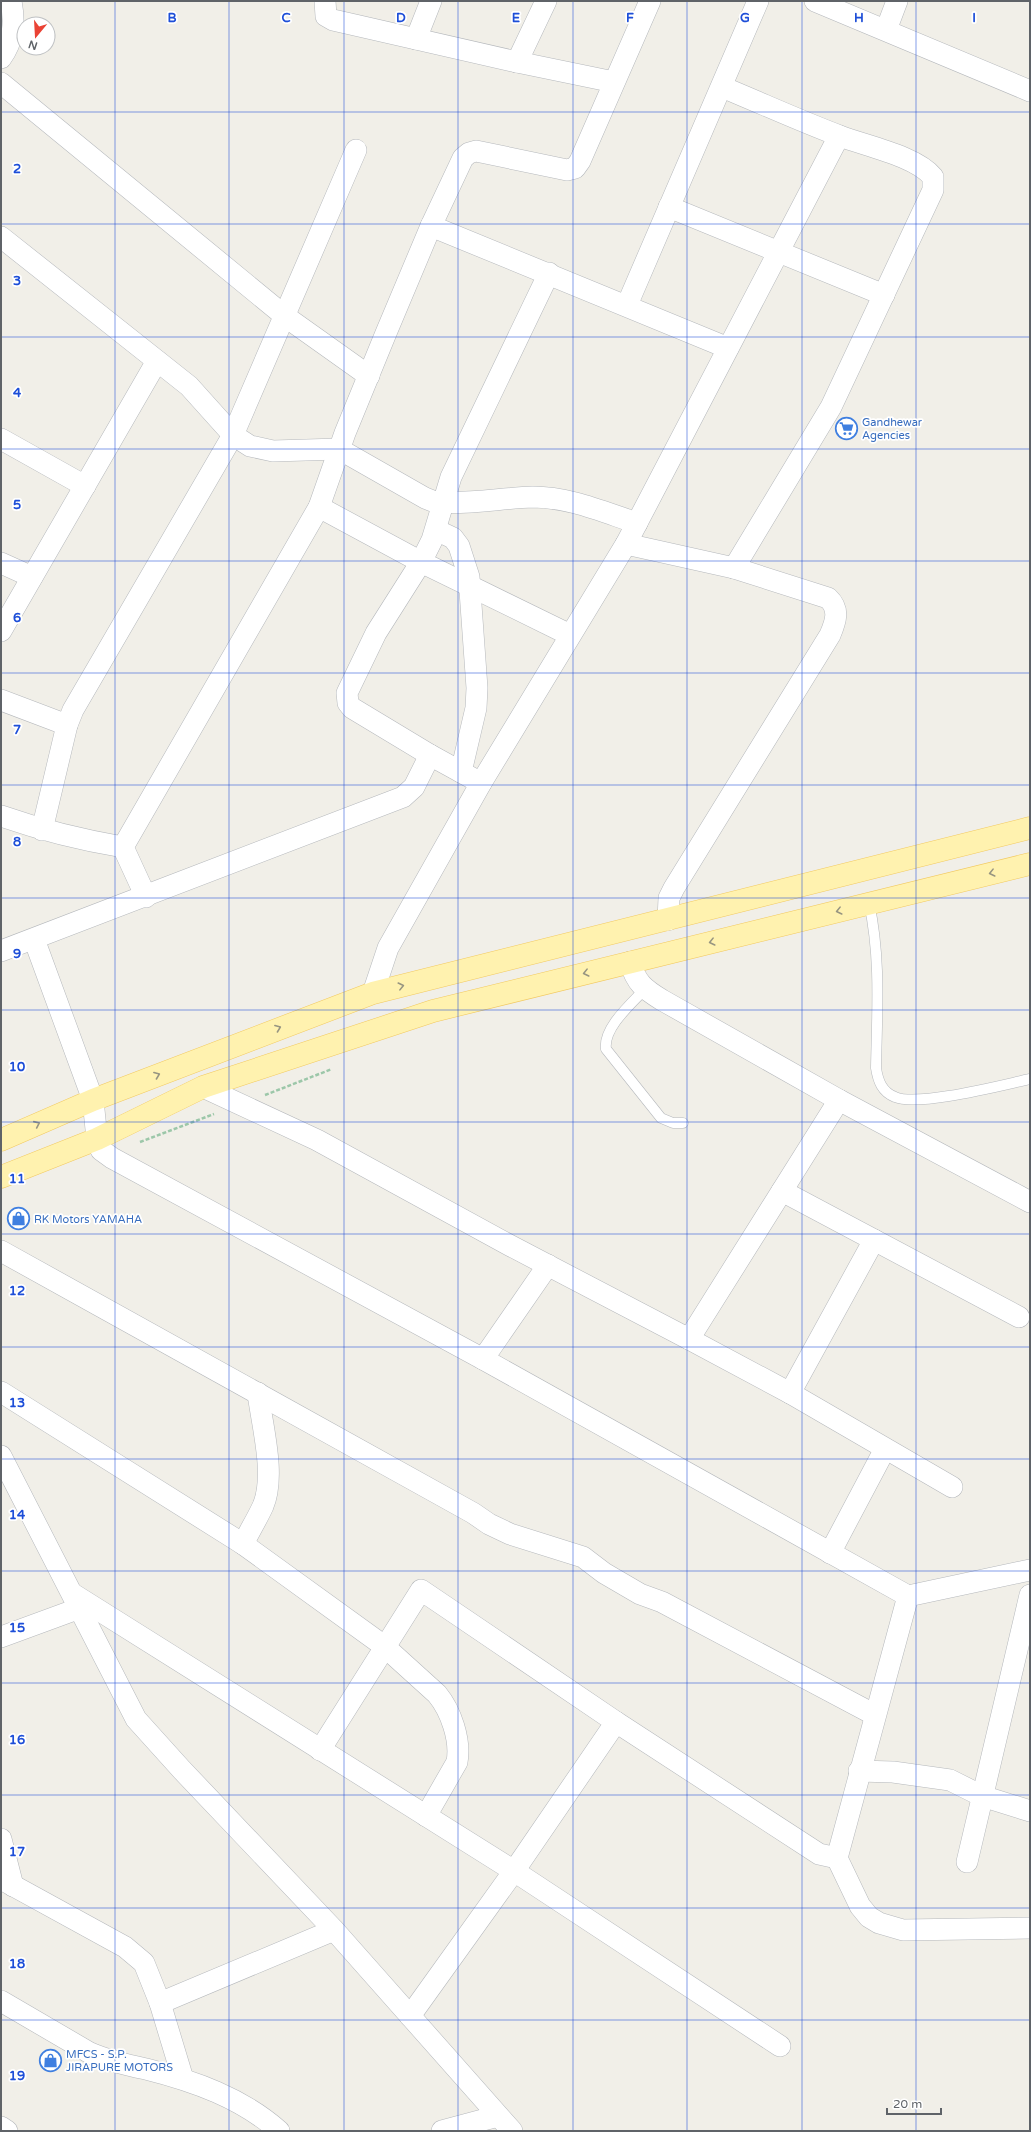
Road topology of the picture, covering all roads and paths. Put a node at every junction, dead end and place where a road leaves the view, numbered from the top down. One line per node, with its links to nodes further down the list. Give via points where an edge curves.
1 (11, 1): 11 (street, via 14,24 12,36 8,49)
2 (325, 1): 10 (street, via 326,16 333,20)
3 (431, 1): 10 (street)
4 (546, 1): 12 (street)
5 (650, 1): 13 (street)
6 (758, 1): 15 (street)
7 (815, 1): 9 (street)
8 (897, 1): 9 (street)
9 (886, 30): 16 (street)
10 (416, 39): 12 (street)
11 (1, 58)
12 (517, 62): 13 (street)
13 (614, 82): 20 (street, via 575,168 567,170 476,151 469,153 463,158)
14 (1, 83): 26 (street)
15 (722, 86): 17 (street); 19 (street)
16 (1030, 91)
17 (839, 136): 22 (street); 24 (street, via 914,162 933,177 932,190)
18 (356, 150): 26 (street)
19 (669, 207): 22 (street); 25 (street)
20 (431, 226): 23 (street); 29 (street)
21 (1, 237): 28 (street)
22 (778, 253): 24 (street); 27 (street)
23 (549, 273): 25 (street); 34 (street, via 452,477)
24 (884, 295): 41 (street, via 831,407)
25 (627, 305): 27 (street)
26 (286, 317): 29 (street); 30 (street)
27 (728, 348): 36 (street)
28 (158, 361): 30 (street, via 189,386); 33 (street)
29 (368, 376): 32 (street)
30 (233, 435): 32 (street, via 261,450); 47 (street, via 73,710)
31 (1, 439): 33 (street)
32 (339, 449): 34 (street, via 425,498); 35 (street)
33 (85, 486): 42 (street)
34 (444, 502): 36 (street, via 534,497 557,499 581,504); 37 (street)
35 (319, 507): 39 (street); 54 (street)
36 (637, 523): 38 (street)
37 (436, 530): 39 (street); 43 (street, via 453,538 459,546)
38 (626, 544): 41 (street); 45 (street)
39 (421, 562): 43 (street); 48 (street, via 376,633 347,693 348,703 352,708)
40 (1, 563): 42 (street)
41 (734, 568): 58 (street, via 828,598 834,604 834,625 674,888 669,898)
42 (32, 577): 44 (street)
43 (470, 587): 45 (street); 49 (street, via 477,688 476,708)
44 (1, 631)
45 (570, 635): 50 (street)
46 (1, 700): 47 (street)
47 (67, 725): 53 (street)
48 (430, 755): 49 (street); 56 (street, via 414,787 403,797)
49 (461, 772): 50 (street)
50 (481, 783): 63 (street, via 388,948)
51 (1, 816): 53 (street)
52 (1030, 828): 58 (main road)
53 (42, 830): 54 (street, via 84,841)
54 (123, 847): 56 (street)
55 (1030, 864): 57 (main road, one-way to 57)
56 (146, 897): 59 (street)
57 (869, 903): 61 (main road, one-way to 61); 65 (lane, via 878,970 876,1068 878,1081 884,1090 894,1097 919,1101)
58 (668, 920): 63 (main road, one-way to 58)
59 (34, 939): 60 (street); 68 (street)
60 (1, 951)
61 (630, 962): 62 (street, via 634,977); 66 (main road, one-way to 66, via 434,1011)
62 (645, 989): 69 (street); 71 (lane, via 608,1031 604,1040 606,1049 661,1118 673,1123)
63 (373, 993): 68 (main road, one-way to 63)
64 (332, 1070): 67 (path)
65 (1030, 1080)
66 (203, 1087): 72 (main road); 80 (street, via 317,1140)
67 (258, 1097)
68 (92, 1100): 72 (street); 73 (main road, one-way to 68)
69 (839, 1100): 76 (street); 77 (street)
70 (221, 1111): 74 (path)
71 (683, 1123)
72 (97, 1139): 75 (main road); 83 (street, via 101,1150 112,1158)
73 (1, 1140)
74 (133, 1144)
75 (1, 1177)
76 (782, 1191): 78 (street); 82 (street)
77 (1030, 1202)
78 (874, 1240): 81 (street); 86 (street)
79 (1, 1251): 85 (street)
80 (548, 1265): 82 (street); 83 (street)
81 (1019, 1317)
82 (689, 1339): 86 (street)
83 (482, 1359): 91 (street)
84 (1, 1392): 90 (street)
85 (258, 1393): 90 (street, via 268,1486 263,1506); 98 (street, via 489,1524 534,1543 583,1557 640,1594 662,1602)
86 (790, 1393): 87 (street)
87 (885, 1449): 89 (street); 91 (street)
88 (1, 1456): 95 (street)
89 (952, 1487)
90 (243, 1544): 97 (street)
91 (830, 1553): 94 (street)
92 (1030, 1570): 94 (street)
93 (1030, 1594): 102 (street)
94 (908, 1596): 98 (street)
95 (76, 1601): 96 (street); 100 (street); 111 (street, via 136,1718 187,1776)
96 (1, 1637)
97 (384, 1646): 99 (street, via 421,1590); 100 (street); 104 (street, via 444,1702 457,1739 457,1762)
98 (875, 1715): 101 (street)
99 (616, 1722): 106 (street, via 819,1854); 108 (street)
100 (320, 1750): 104 (street)
101 (859, 1771): 102 (street, via 893,1772 950,1780); 106 (street)
102 (982, 1796): 103 (street); 107 (street)
103 (1030, 1811)
104 (426, 1816): 108 (street)
105 (1, 1839): 109 (street)
106 (836, 1858): 110 (street, via 860,1906 869,1917 879,1923 903,1930)
107 (966, 1862)
108 (514, 1871): 114 (street); 115 (street)
109 (7, 1883): 113 (street, via 137,1955 144,1963)
110 (1030, 1928)
111 (334, 1930): 113 (street); 114 (street)
112 (1, 2001): 116 (street, via 105,2060)
113 (160, 2003): 116 (street)
114 (410, 2016): 117 (street)
115 (780, 2046)
116 (183, 2079): 120 (street, via 233,2099)
117 (505, 2124): 121 (street)
118 (1, 2127): 119 (street)
119 (7, 2131)
120 (279, 2131)
121 (442, 2131)

